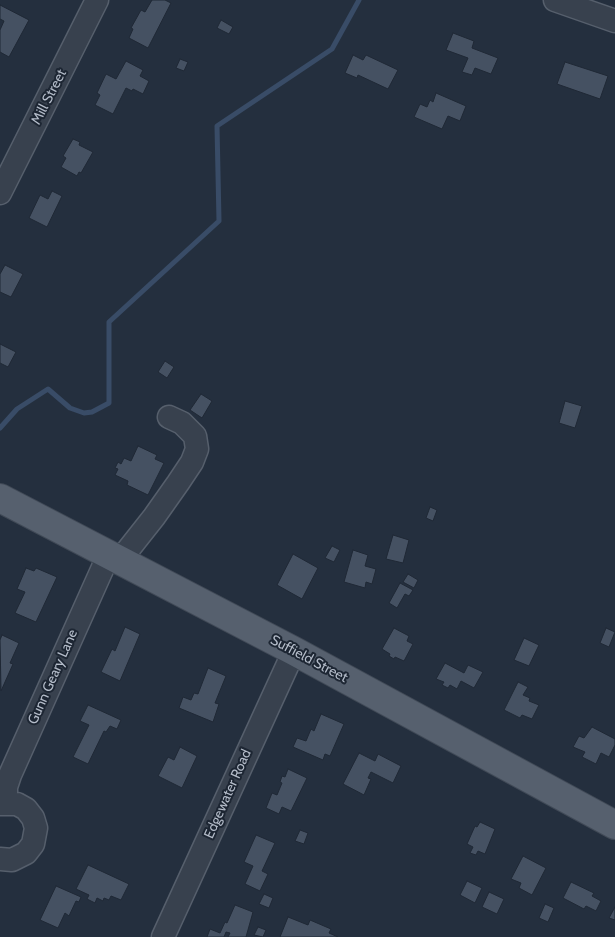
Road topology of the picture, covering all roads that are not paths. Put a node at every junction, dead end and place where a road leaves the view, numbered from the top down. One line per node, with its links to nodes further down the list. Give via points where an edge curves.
1 (555, 0): 3 (street)
2 (91, 2): 4 (street, Mill Street)
3 (615, 20)
4 (0, 193)
5 (170, 417): 7 (street, Gunn Geary Lane, via 195,436 197,449 192,462 154,517)
6 (0, 498): 7 (main road, Suffield Street)
7 (114, 557): 8 (main road, Suffield Street); 9 (street, Gunn Geary Lane, via 10,775)
8 (294, 651): 10 (main road, Suffield Street); 12 (street, Edgewater Road)
9 (3, 803): 11 (street, Gunn Geary Lane, via 17,804 26,809 35,823 36,834 33,844 22,856 12,860)
10 (615, 825)
11 (0, 859)
12 (163, 937)

